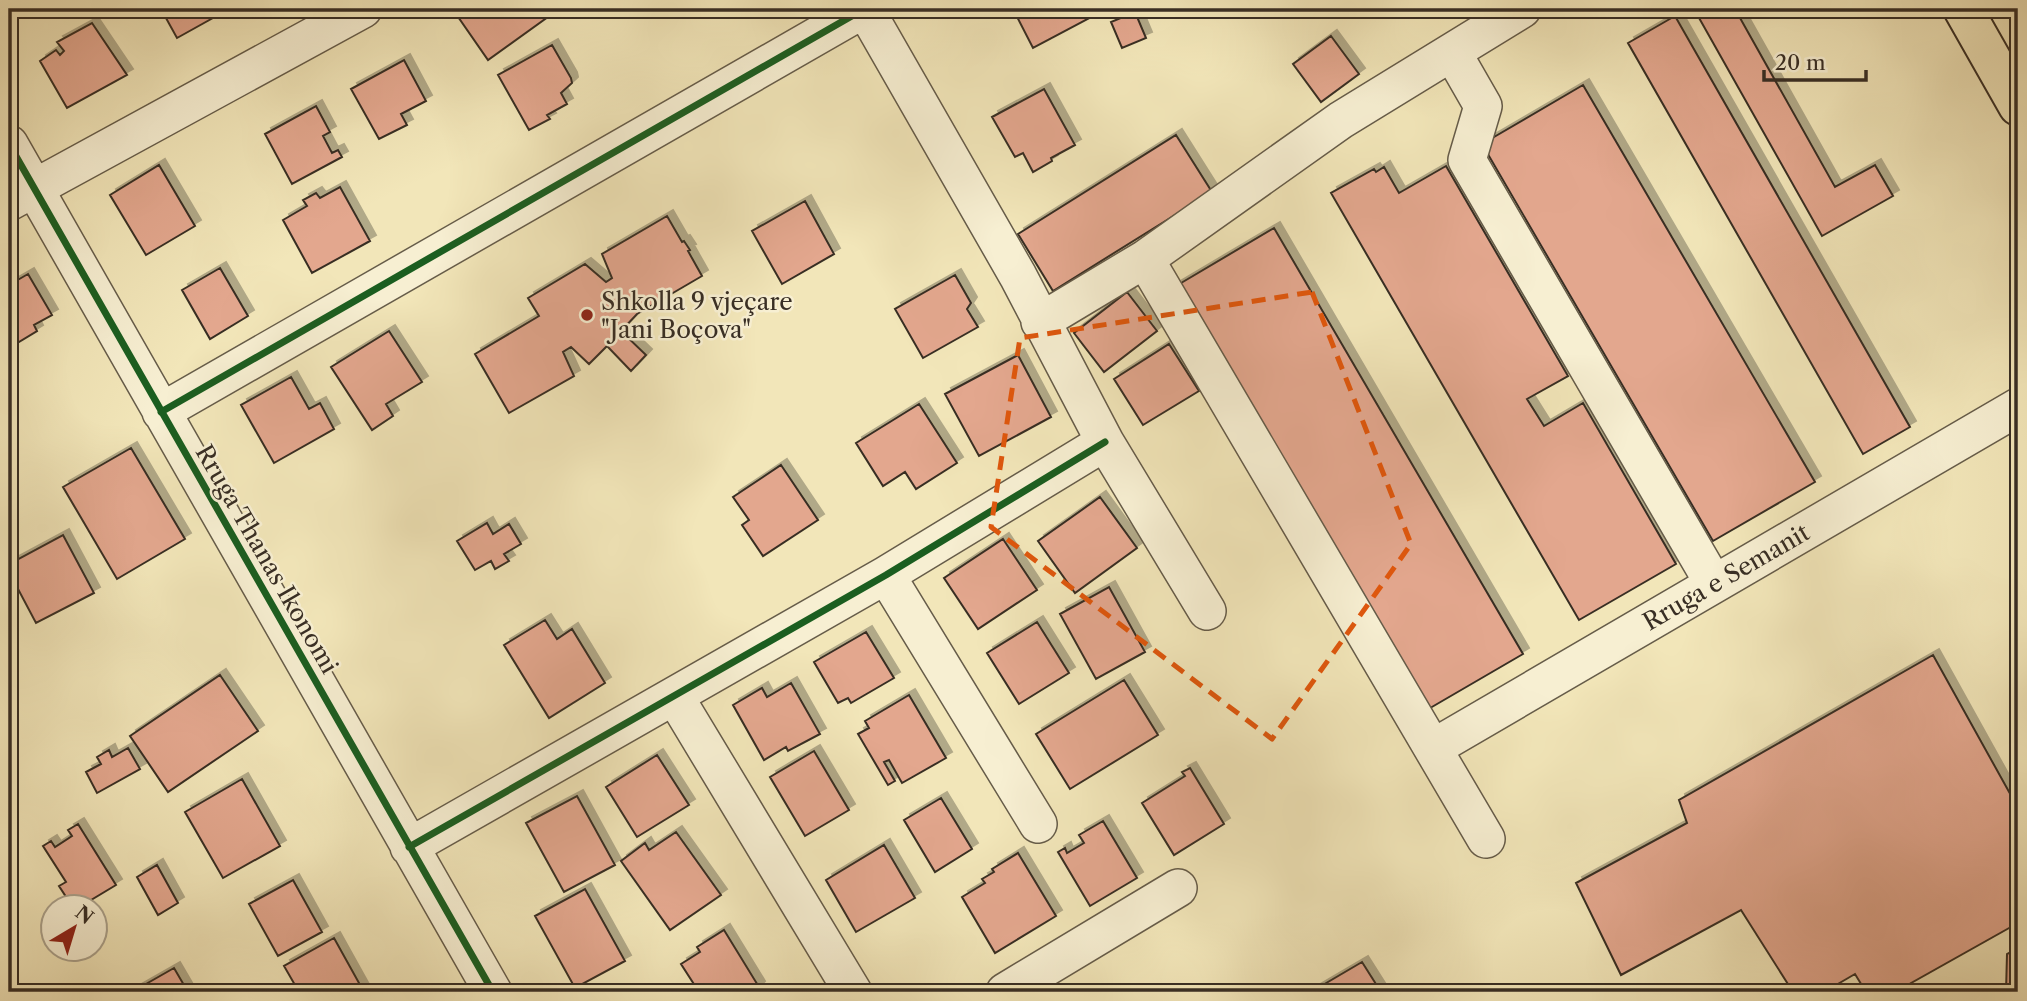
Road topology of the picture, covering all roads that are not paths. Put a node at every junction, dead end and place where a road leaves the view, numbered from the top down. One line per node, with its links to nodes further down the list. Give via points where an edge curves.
1 (363, 9): 8 (street)
2 (865, 9): 10 (street); 12 (street)
3 (1521, 9): 5 (street)
4 (1963, 9): 6 (main road)
5 (1452, 52): 9 (street, via 1341,120); 15 (street, via 1483,106 1467,160)
6 (2018, 106)
7 (9, 144): 8 (street, Rruga Thanas Ikonomi)
8 (21, 195): 12 (street, Rruga Thanas Ikonomi)
9 (1145, 259): 10 (street); 18 (street)
10 (1040, 322): 13 (street)
11 (2018, 407): 15 (street, Rruga e Semanit)
12 (160, 412): 21 (street, Rruga Thanas Ikonomi)
13 (1105, 442): 14 (street); 16 (street)
14 (886, 575): 17 (street); 19 (street)
15 (1714, 584): 18 (street, Rruga e Semanit)
16 (1207, 611)
17 (675, 697): 21 (street); 24 (street)
18 (1433, 748): 20 (street)
19 (1038, 824)
20 (1486, 839)
21 (409, 847): 23 (street, Rruga Thanas Ikonomi)
22 (1178, 888): 25 (street)
23 (493, 992)
24 (853, 992)
25 (1005, 992)

